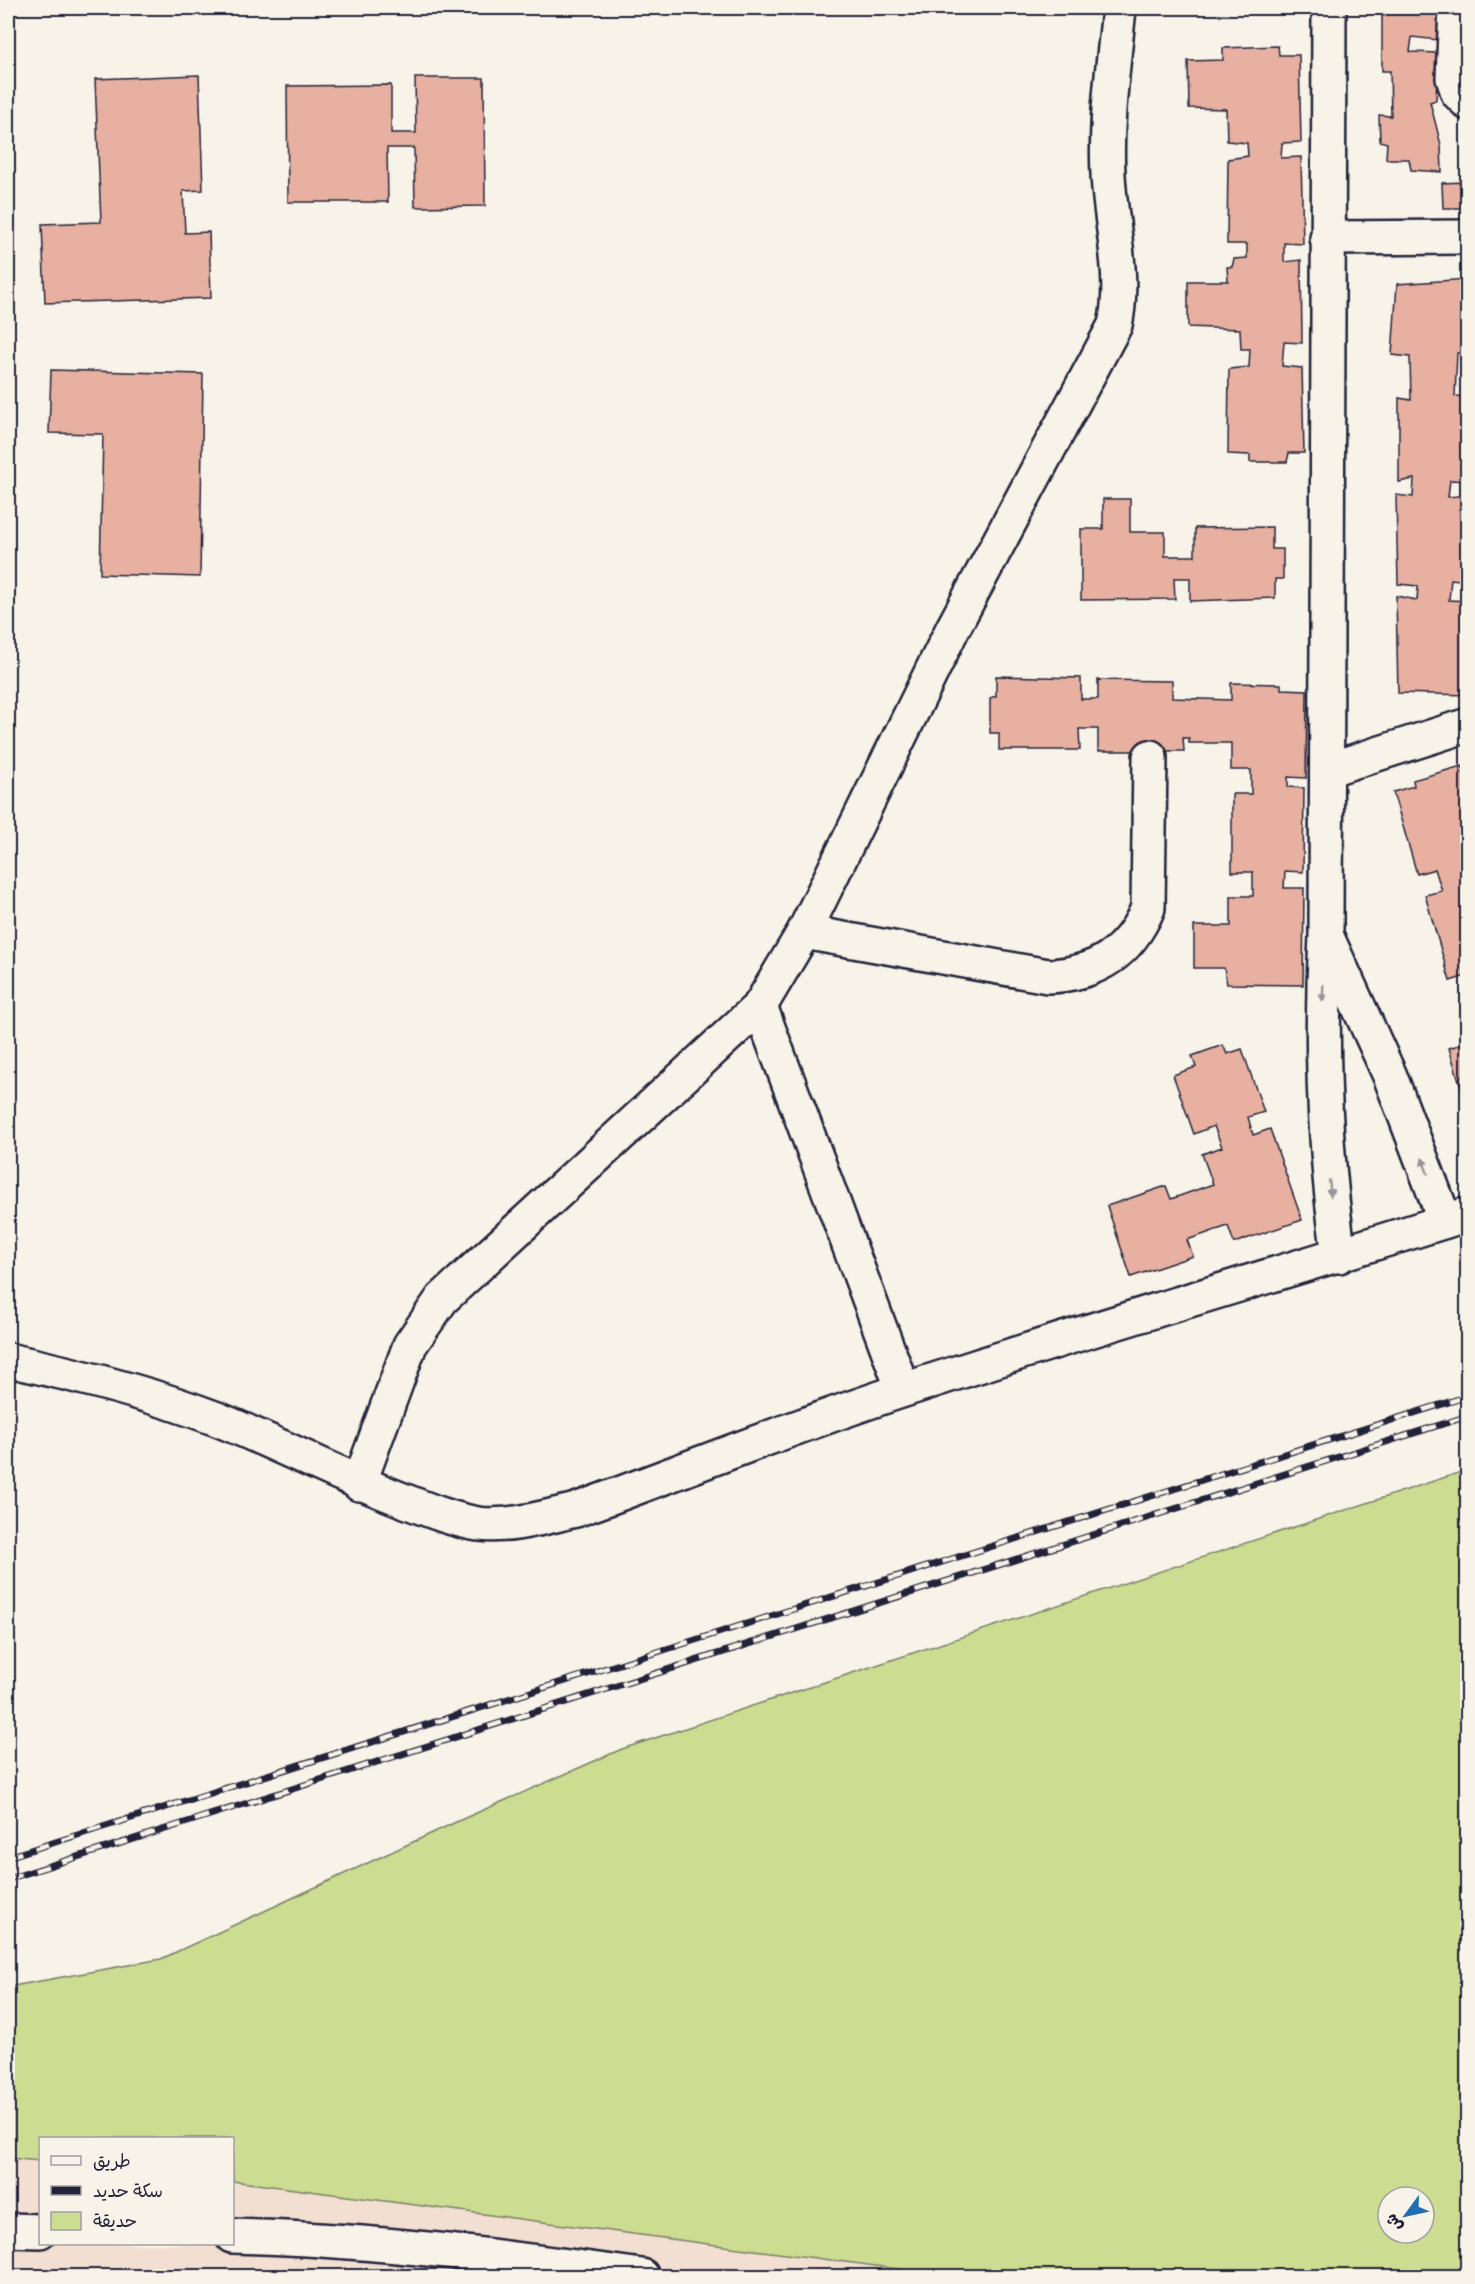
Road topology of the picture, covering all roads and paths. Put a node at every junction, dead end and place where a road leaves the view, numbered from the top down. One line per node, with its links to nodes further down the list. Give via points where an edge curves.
1 (1119, 8): 10 (street, via 1107,172 1119,284 1115,325 957,621)
2 (1329, 8): 6 (street)
3 (1456, 8): 4 (street, via 1453,78)
4 (1467, 103)
5 (1467, 237): 6 (street)
6 (1328, 238): 9 (street)
7 (1467, 725): 9 (street)
8 (1150, 757): 10 (street, via 1148,908 1128,944 1090,969 1048,976)
9 (1327, 770): 11 (street)
10 (804, 932): 12 (street)
11 (1326, 935): 13 (street, one-way to 11); 14 (street, one-way to 14, via 1323,1096)
12 (759, 1006): 16 (street); 17 (street, via 442,1299 410,1345)
13 (1456, 1218): 14 (street)
14 (1339, 1256): 16 (street, via 1171,1304)
15 (8, 1360): 17 (street, via 141,1393 215,1419)
16 (903, 1390): 17 (street, via 576,1510 524,1522 479,1524)
17 (359, 1484)
18 (8, 2230): 19 (street)
19 (39, 2231)
20 (234, 2236): 21 (street, via 315,2238 534,2261)
21 (642, 2277)

